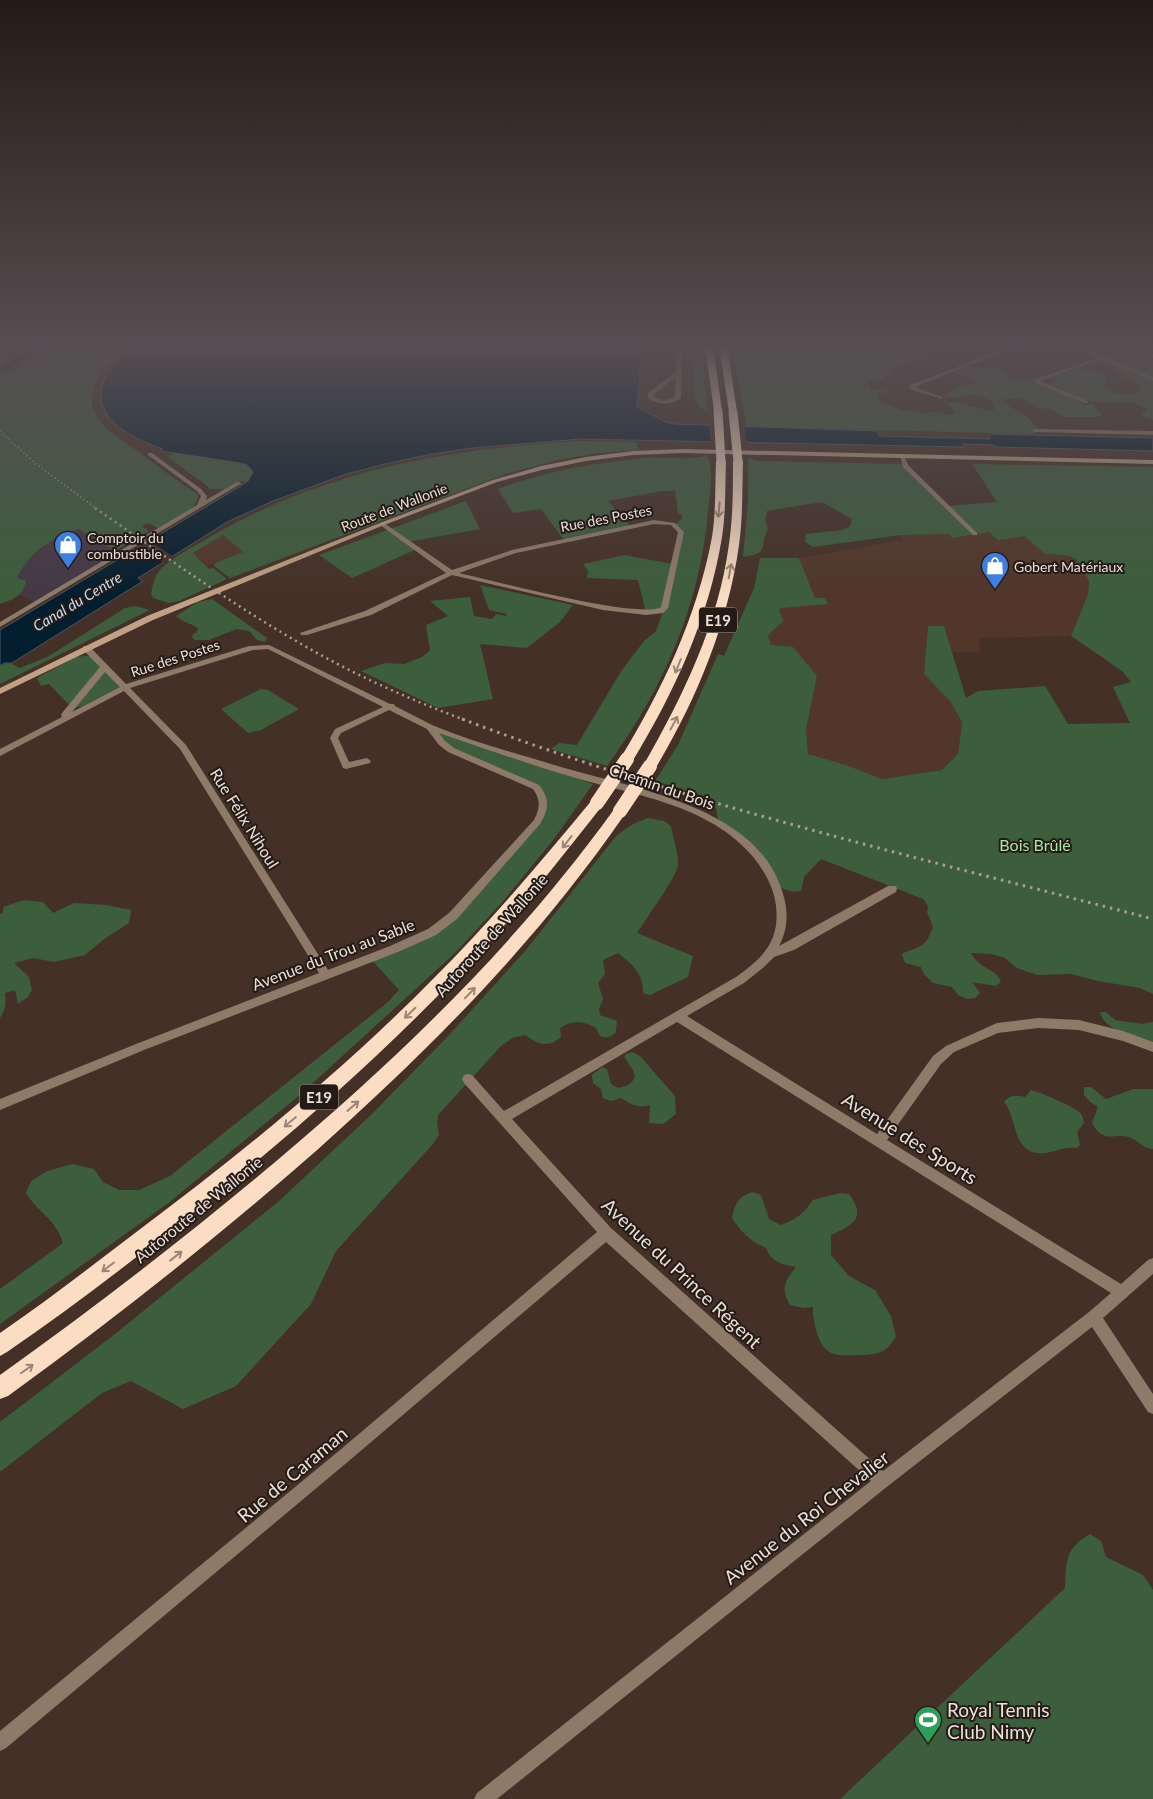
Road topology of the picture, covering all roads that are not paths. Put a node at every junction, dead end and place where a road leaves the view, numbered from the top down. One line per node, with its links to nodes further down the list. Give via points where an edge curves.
1 (719, 429): 40 (highway, Autoroute de Wallonie / E19, one-way to 40, bridge, via 721,461 717,536 708,580 692,630 670,686 597,803 527,890 448,976 343,1077 206,1193)
2 (735, 429): 41 (highway, Autoroute de Wallonie / E19, one-way to 2, bridge, via 222,1220 365,1096 471,993 534,923 587,857 650,766 691,690 713,635 728,584 736,539 739,500)
3 (1034, 431): 4 (street)
4 (1153, 433)
5 (150, 454): 9 (street)
6 (902, 456): 7 (main road, Route de Wallonie); 12 (main road, Route de Wallonie, via 683,451 608,455 519,474); 13 (street, via 905,466)
7 (1153, 462)
8 (239, 483): 10 (street)
9 (199, 490): 10 (street); 11 (street, via 204,496)
10 (228, 490): 11 (street)
11 (199, 508): 15 (street)
12 (382, 524): 14 (street, Rue des Postes); 17 (main road, Route de Wallonie, via 150,618)
13 (975, 534)
14 (451, 573): 14 (street, Rue des Postes, via 603,608 655,612 664,608 681,532 670,523 646,523 514,550); 16 (street, Rue des Postes, via 375,610)
15 (0, 625)
16 (304, 633)
17 (86, 648): 19 (street, Rue des Postes); 21 (main road, Route de Wallonie)
18 (232, 654): 20 (street, Rue des Postes); 22 (street, Avenue du Trou au Sable, via 259,646 269,647)
19 (105, 666): 20 (street, Rue des Postes); 23 (street, Rue des Postes, via 69,712)
20 (126, 688): 23 (street, Rue des Postes); 29 (street, Rue Félix Nihoul, via 183,748)
21 (0, 690)
22 (391, 706): 24 (street, Avenue du Trou au Sable); 26 (street, via 338,731 334,738 346,766)
23 (53, 724): 25 (street, Rue des Postes)
24 (430, 727): 28 (street, Chemin du Bois, via 666,802 719,823 751,848 780,893 783,918 779,937); 29 (street, Avenue du Trou au Sable, via 451,750 536,787 546,804 543,813 444,924 416,940)
25 (0, 753)
26 (367, 761)
27 (892, 889): 28 (street, via 790,947)
28 (770, 954): 30 (street, Chemin du Bois, via 740,980)
29 (326, 975): 33 (street, Avenue du Trou au Sable)
30 (677, 1016): 34 (street, Chemin du Bois); 35 (street, Avenue des Sports)
31 (1153, 1047): 35 (street, via 1079,1025 1038,1023 997,1028 950,1049 937,1060)
32 (468, 1079): 34 (street, Avenue du Prince Régent)
33 (0, 1105)
34 (503, 1118): 36 (street, Avenue du Prince Régent)
35 (879, 1141): 38 (street, Avenue des Sports)
36 (606, 1233): 43 (street, Avenue du Prince Régent); 44 (street, Rue de Caraman, via 346,1456)
37 (1153, 1265): 38 (street, Avenue du Roi Chevalier)
38 (1122, 1292): 39 (street, Avenue du Roi Chevalier)
39 (1094, 1317): 42 (street); 43 (street, Avenue du Roi Chevalier)
40 (0, 1346)
41 (0, 1388)
42 (1153, 1407)
43 (884, 1481): 45 (street, Avenue du Roi Chevalier)
44 (0, 1742)
45 (483, 1799)

